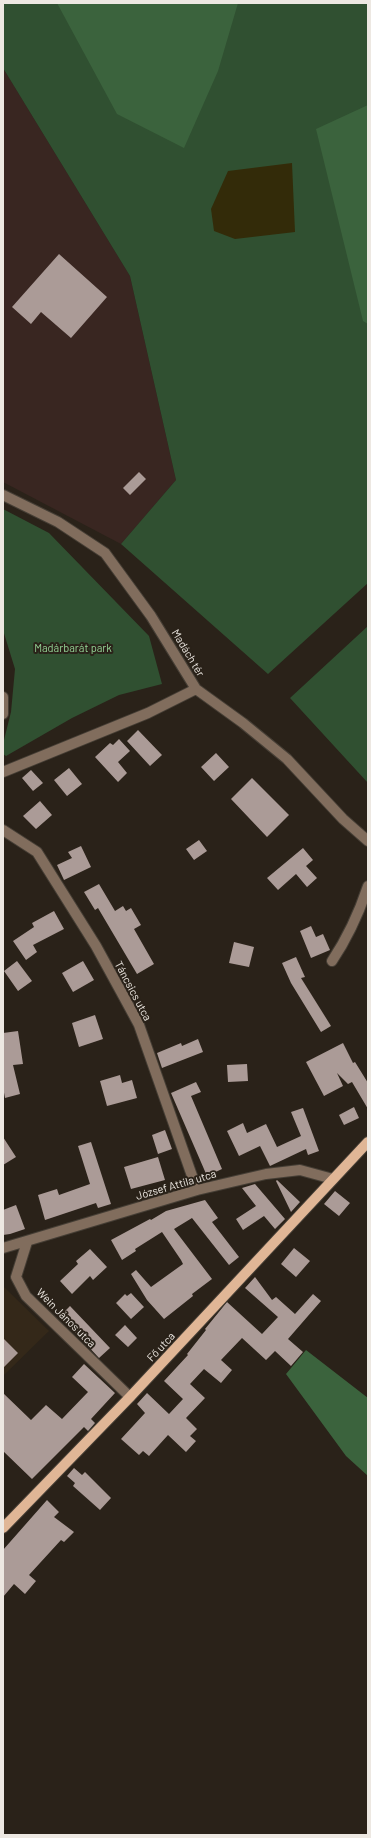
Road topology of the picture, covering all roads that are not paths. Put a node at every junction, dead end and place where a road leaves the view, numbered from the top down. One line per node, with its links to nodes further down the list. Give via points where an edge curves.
1 (3, 495): 2 (street, Madách tér, via 58,522 105,553 151,616)
2 (196, 689): 5 (street, Madách tér, via 148,713); 7 (street, via 287,759 343,819)
3 (3, 697): 4 (street)
4 (3, 714)
5 (3, 772)
6 (3, 830): 12 (street, Táncsics utca, via 37,852 96,946 125,999 138,1025)
7 (368, 841)
8 (368, 886): 9 (street, via 347,938)
9 (332, 961)
10 (368, 1142): 11 (main road, Fő utca)
11 (333, 1179): 12 (street, József Attila utca, via 300,1170 266,1174); 15 (main road, Fő utca)
12 (197, 1190): 13 (street, József Attila utca)
13 (27, 1242): 14 (street, József Attila utca); 15 (street, Wein János utca, via 16,1277 26,1296)
14 (3, 1248)
15 (130, 1397): 16 (main road, Fő utca)
16 (3, 1528)

